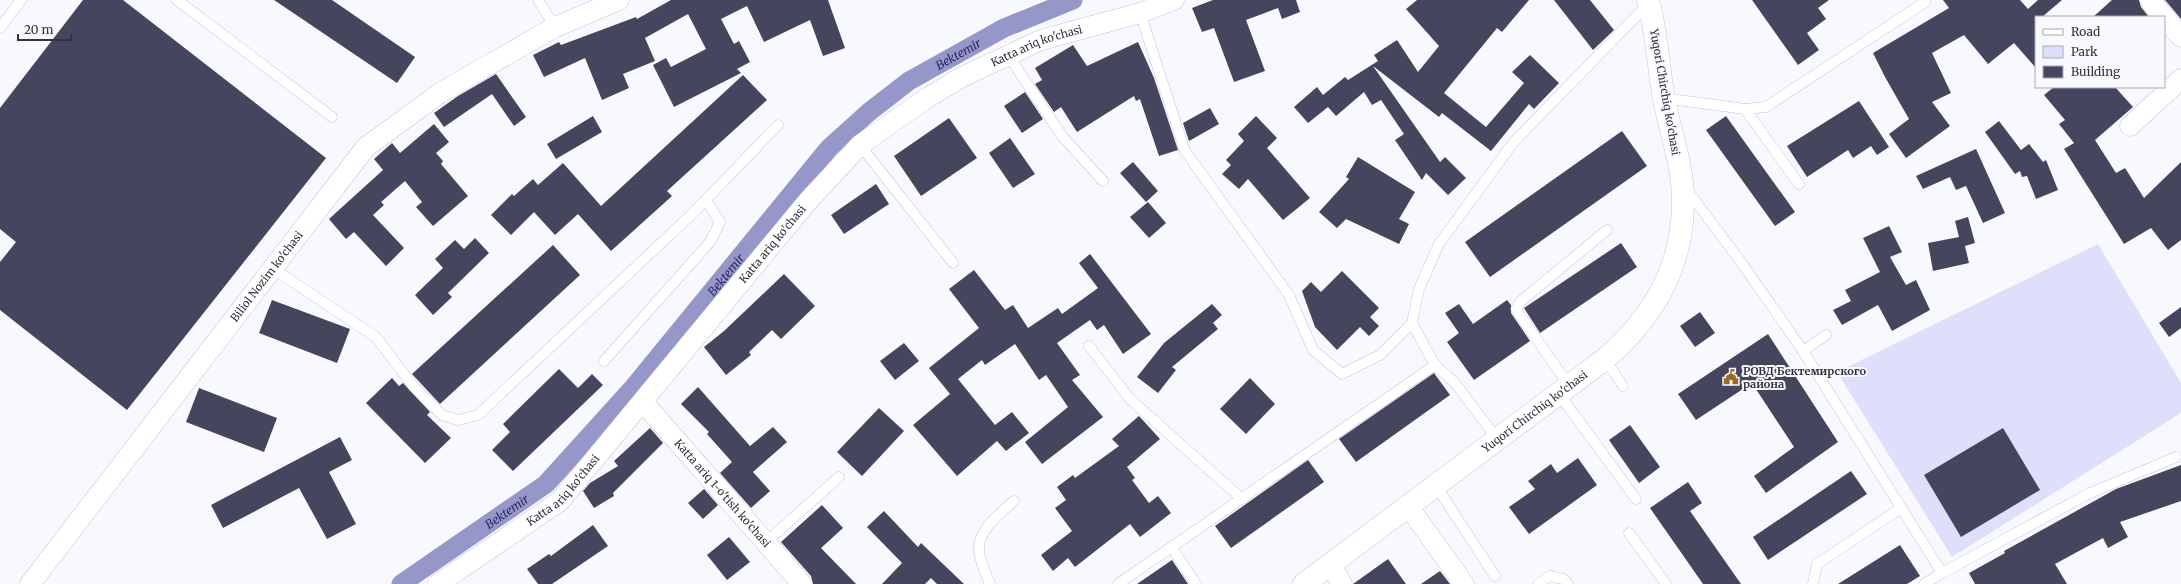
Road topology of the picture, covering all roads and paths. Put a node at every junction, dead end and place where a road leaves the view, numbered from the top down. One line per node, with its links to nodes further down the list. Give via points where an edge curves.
1 (21, 0): 13 (lane)
2 (176, 0): 19 (lane)
3 (538, 0): 12 (lane)
4 (619, 0): 12 (street, Biliol Nozim ko'chasi)
5 (1174, 0): 9 (street, Katta ariq ko'chasi)
6 (2150, 0): 10 (street)
7 (1651, 1): 17 (street, Yuqori Chirchiq ko'chasi); 30 (lane, via 1508,150 1439,244 1419,289)
8 (1925, 2): 18 (lane, via 1766,107)
9 (1140, 13): 15 (street, Katta ariq ko'chasi, via 1041,40); 30 (lane, via 1185,151 1289,295 1313,350 1342,374 1380,355)
10 (2163, 16)
11 (2165, 18): 14 (street)
12 (555, 27): 29 (street, Biliol Nozim ko'chasi, via 440,93 366,146)
13 (0, 28)
14 (2181, 37)
15 (1008, 55): 22 (street, Katta ariq ko'chasi, via 956,81); 23 (lane, via 1062,136)
16 (2181, 79): 21 (street)
17 (1664, 98): 18 (lane); 24 (street, Yuqori Chirchiq ko'chasi)
18 (1745, 110): 25 (lane)
19 (332, 117)
20 (778, 126): 26 (lane)
21 (2130, 126)
22 (860, 144): 28 (lane); 39 (street, Katta ariq ko'chasi, via 808,201)
23 (1103, 181)
24 (1682, 184): 33 (lane, Yuqori Chirchiq ko'chasi, via 1741,262); 34 (street, Yuqori Chirchiq ko'chasi, via 1681,229 1664,286 1643,321 1625,342)
25 (1800, 184)
26 (706, 200): 29 (lane, via 478,415 458,420 442,415 413,386 376,337); 35 (lane, via 720,222 710,242)
27 (1607, 230): 38 (lane, via 1521,301 1516,309)
28 (953, 263)
29 (272, 268): 55 (street, Biliol Nozim ko'chasi)
30 (1412, 323): 36 (lane)
31 (1826, 335): 33 (lane)
32 (1089, 346): 44 (lane, via 1130,399)
33 (1803, 351): 48 (lane, Yuqori Chirchiq ko'chasi)
34 (1605, 359): 37 (lane); 38 (street, Yuqori Chirchiq ko'chasi)
35 (604, 361)
36 (1435, 365): 40 (lane, via 1456,383); 44 (lane)
37 (1623, 386)
38 (1564, 390): 40 (street, Yuqori Chirchiq ko'chasi); 45 (lane)
39 (643, 402): 50 (street, Katta ariq 1-o'tish ko'chasi); 56 (street, Katta ariq ko'chasi, via 560,500)
40 (1498, 440): 43 (street, Yuqori Chirchiq ko'chasi)
41 (2176, 457): 53 (lane, via 2090,493)
42 (839, 477): 50 (lane)
43 (1436, 486): 47 (street, Yuqori Chirchiq ko'chasi); 54 (lane)
44 (1242, 499): 51 (lane)
45 (1636, 499)
46 (1014, 501): 58 (lane, via 994,518 985,532 979,551)
47 (1408, 506): 52 (street, Yuqori Chirchiq ko'chasi); 63 (street)
48 (1901, 508): 53 (lane, Yuqori Chirchiq ko'chasi); 67 (lane, via 1818,564)
49 (1629, 533): 66 (lane)
50 (766, 542): 57 (street, Katta ariq 1-o'tish ko'chasi)
51 (1172, 548): 59 (lane); 60 (lane)
52 (1330, 565): 61 (street, Yuqori Chirchiq ko'chasi); 62 (street)
53 (1942, 573): 68 (lane)
54 (1495, 576)
55 (30, 584)
56 (438, 584)
57 (802, 584)
58 (990, 584)
59 (1118, 584)
60 (1196, 584)
61 (1304, 584)
62 (1342, 584)
63 (1464, 584)
64 (1538, 584): 65 (lane, via 1550,576 1564,579)
65 (1568, 584)
66 (1666, 584)
67 (1813, 584)
68 (1924, 584)

